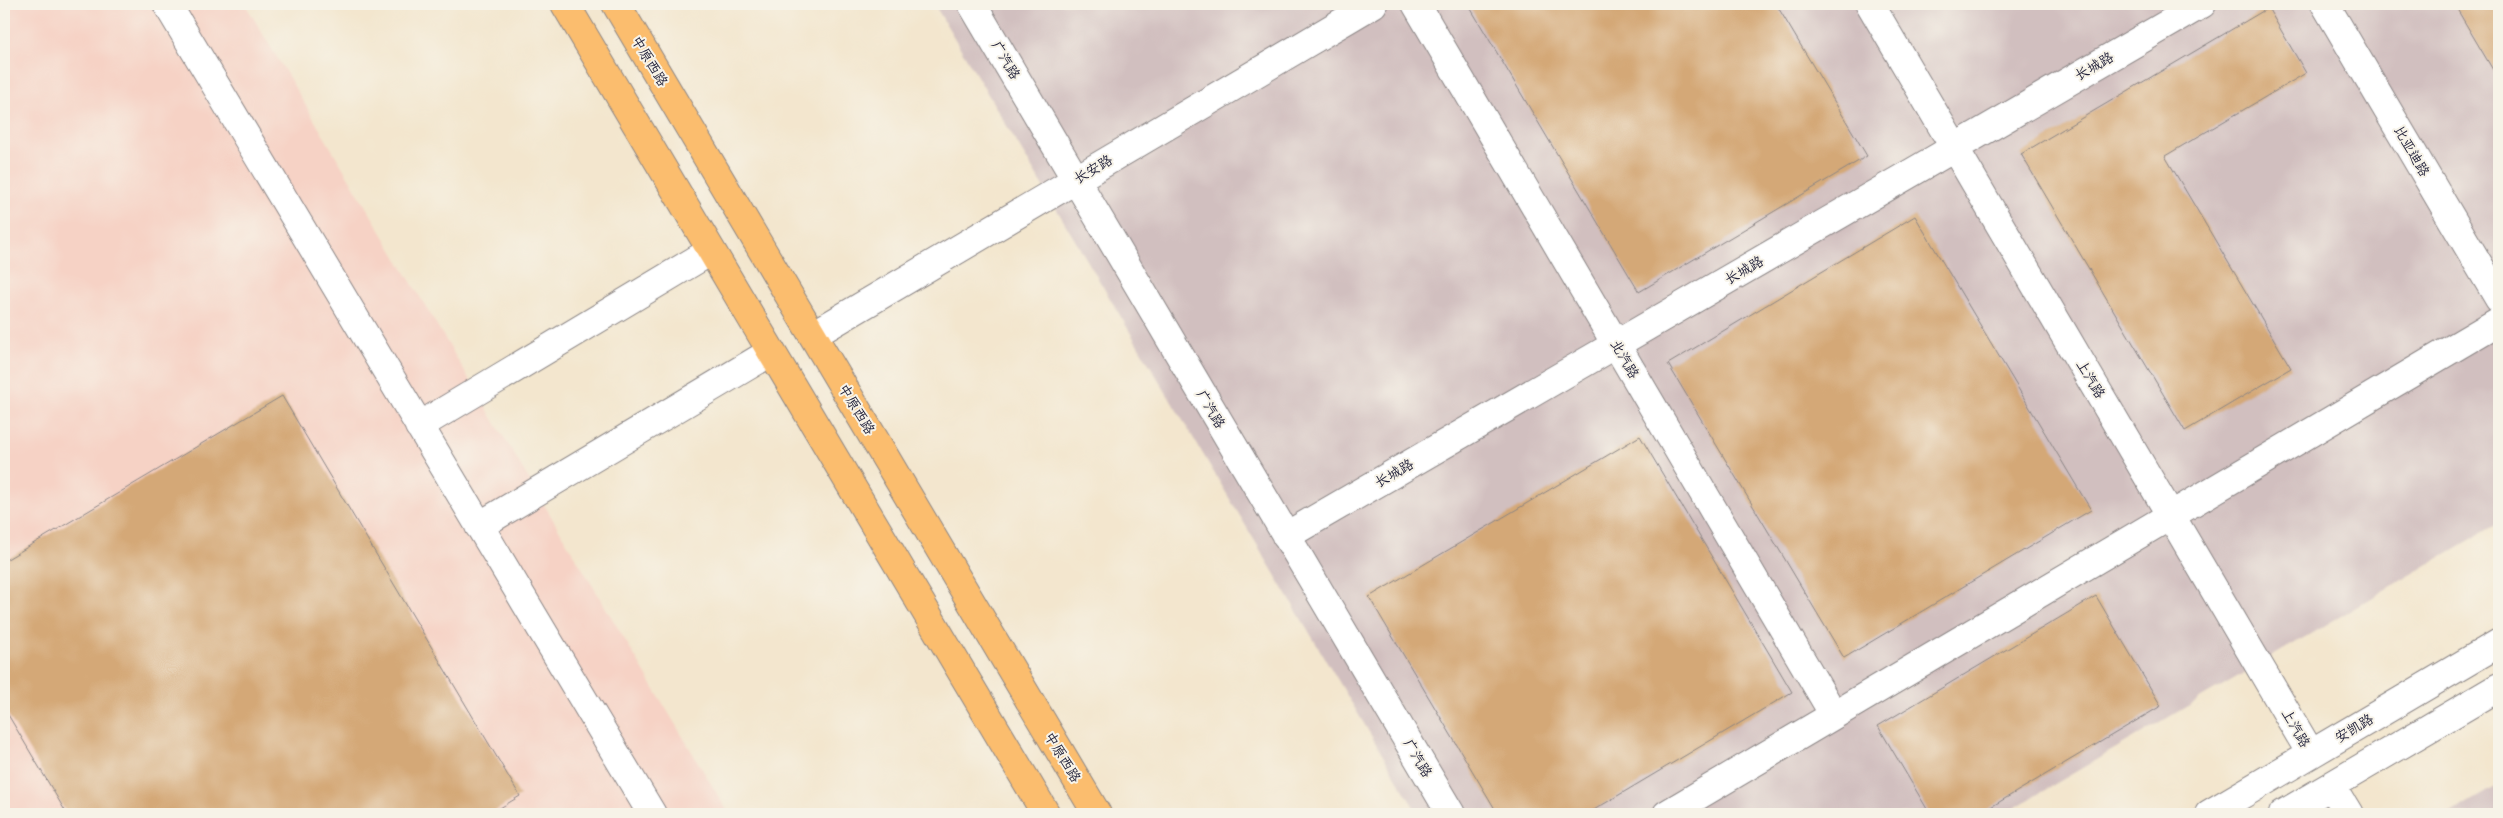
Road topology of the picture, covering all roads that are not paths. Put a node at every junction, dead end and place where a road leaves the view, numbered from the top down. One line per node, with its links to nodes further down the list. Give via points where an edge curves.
1 (167, 4): 18 (street)
2 (565, 4): 12 (main road)
3 (616, 4): 15 (main road, 中原西路)
4 (972, 4): 11 (street, 广汽路)
5 (1373, 4): 11 (street, 长安路)
6 (1416, 4): 16 (street, 北汽路)
7 (1870, 4): 10 (street, 上汽路)
8 (2202, 4): 10 (street, 长城路)
9 (2325, 4): 13 (street, 比亚迪路)
10 (1954, 147): 16 (street, 长城路); 19 (street, 上汽路)
11 (1076, 180): 15 (street, 长安路); 21 (street, 广汽路)
12 (711, 251): 17 (main road); 18 (street)
13 (2499, 299)
14 (2499, 321): 19 (street)
15 (813, 335): 29 (main road, 中原西路)
16 (1616, 344): 21 (street, 长城路); 24 (street, 北汽路)
17 (771, 352): 20 (street); 28 (main road)
18 (419, 426): 20 (street)
19 (2172, 516): 24 (street); 25 (street, 上汽路)
20 (479, 526): 27 (street)
21 (1286, 536): 30 (street, 广汽路)
22 (2499, 643): 25 (street, 安凯路)
23 (2499, 687): 26 (street)
24 (1834, 715): 31 (street)
25 (2311, 754): 32 (street, 安凯路)
26 (2332, 786): 33 (street); 34 (street)
27 (652, 814)
28 (1046, 814)
29 (1097, 814)
30 (1451, 814)
31 (1667, 814)
32 (2209, 814)
33 (2284, 814)
34 (2349, 814)

